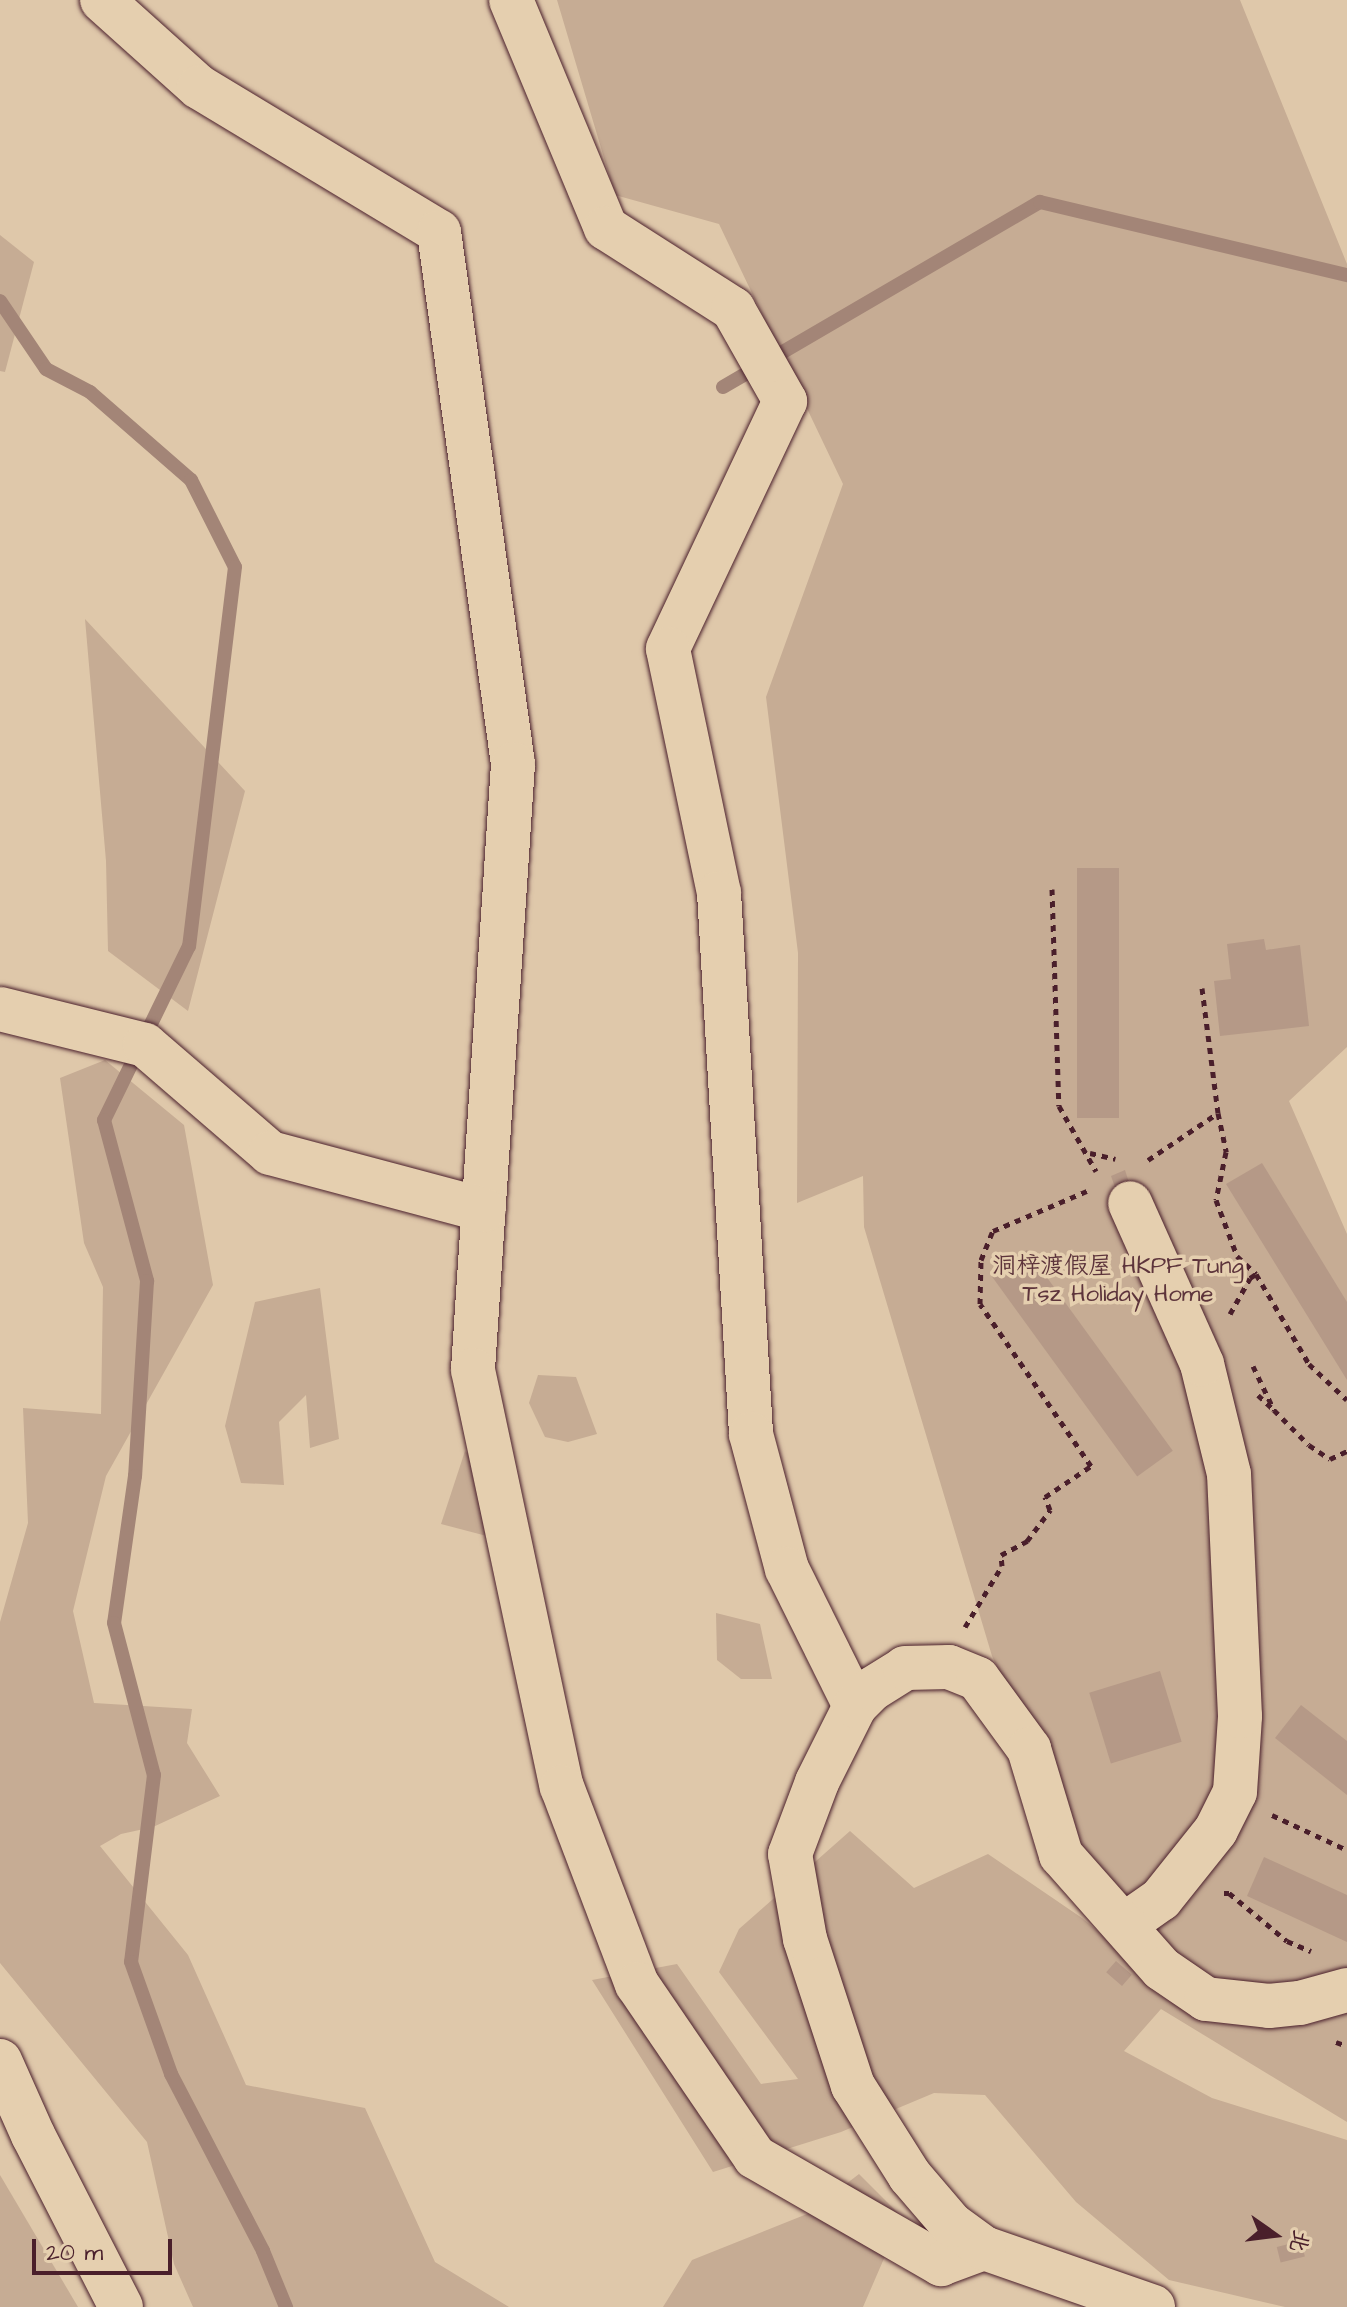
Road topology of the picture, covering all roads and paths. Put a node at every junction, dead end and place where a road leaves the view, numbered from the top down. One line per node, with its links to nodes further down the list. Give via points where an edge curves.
1 (102, 0): 8 (street, via 199,87 439,232 513,764)
2 (511, 0): 15 (street, via 606,228 733,309 785,401 668,649 719,893 751,1434 787,1569)
3 (1052, 889): 7 (path, via 1059,1106 1089,1153)
4 (1202, 988): 6 (path)
5 (0, 1009): 8 (street, via 145,1045 270,1153)
6 (1218, 1113): 7 (path); 9 (path, via 1226,1152 1216,1200 1237,1256)
7 (1117, 1182): 14 (path, via 1006,1223 993,1231 981,1260 980,1304 1091,1466 1045,1497 1050,1510 1027,1541 1001,1555 1002,1566); 19 (street, via 1202,1364 1229,1474 1240,1716 1235,1792 1216,1830 1161,1899)
8 (484, 1210): 23 (street, via 473,1370 562,1787 637,1984 755,2157 941,2264)
9 (1256, 1274): 10 (path, via 1230,1313); 12 (path, via 1309,1364)
10 (1229, 1324)
11 (1251, 1362): 13 (path, via 1274,1410 1309,1445 1330,1459)
12 (1347, 1400)
13 (1347, 1451)
14 (963, 1633)
15 (855, 1706): 19 (street, via 905,1668 949,1667 978,1679 1029,1749 1061,1855); 23 (street, via 817,1782 790,1854 805,1939 853,2086 910,2176 952,2225)
16 (1279, 1819): 17 (path)
17 (1347, 1850)
18 (1218, 1893): 20 (path, via 1229,1893 1287,1941)
19 (1124, 1925): 21 (street, via 1162,1969 1206,1999 1269,2006)
20 (1316, 1953)
21 (1347, 1990)
22 (0, 2061): 24 (street)
23 (984, 2248): 25 (street)
24 (121, 2307)
25 (1153, 2307)

